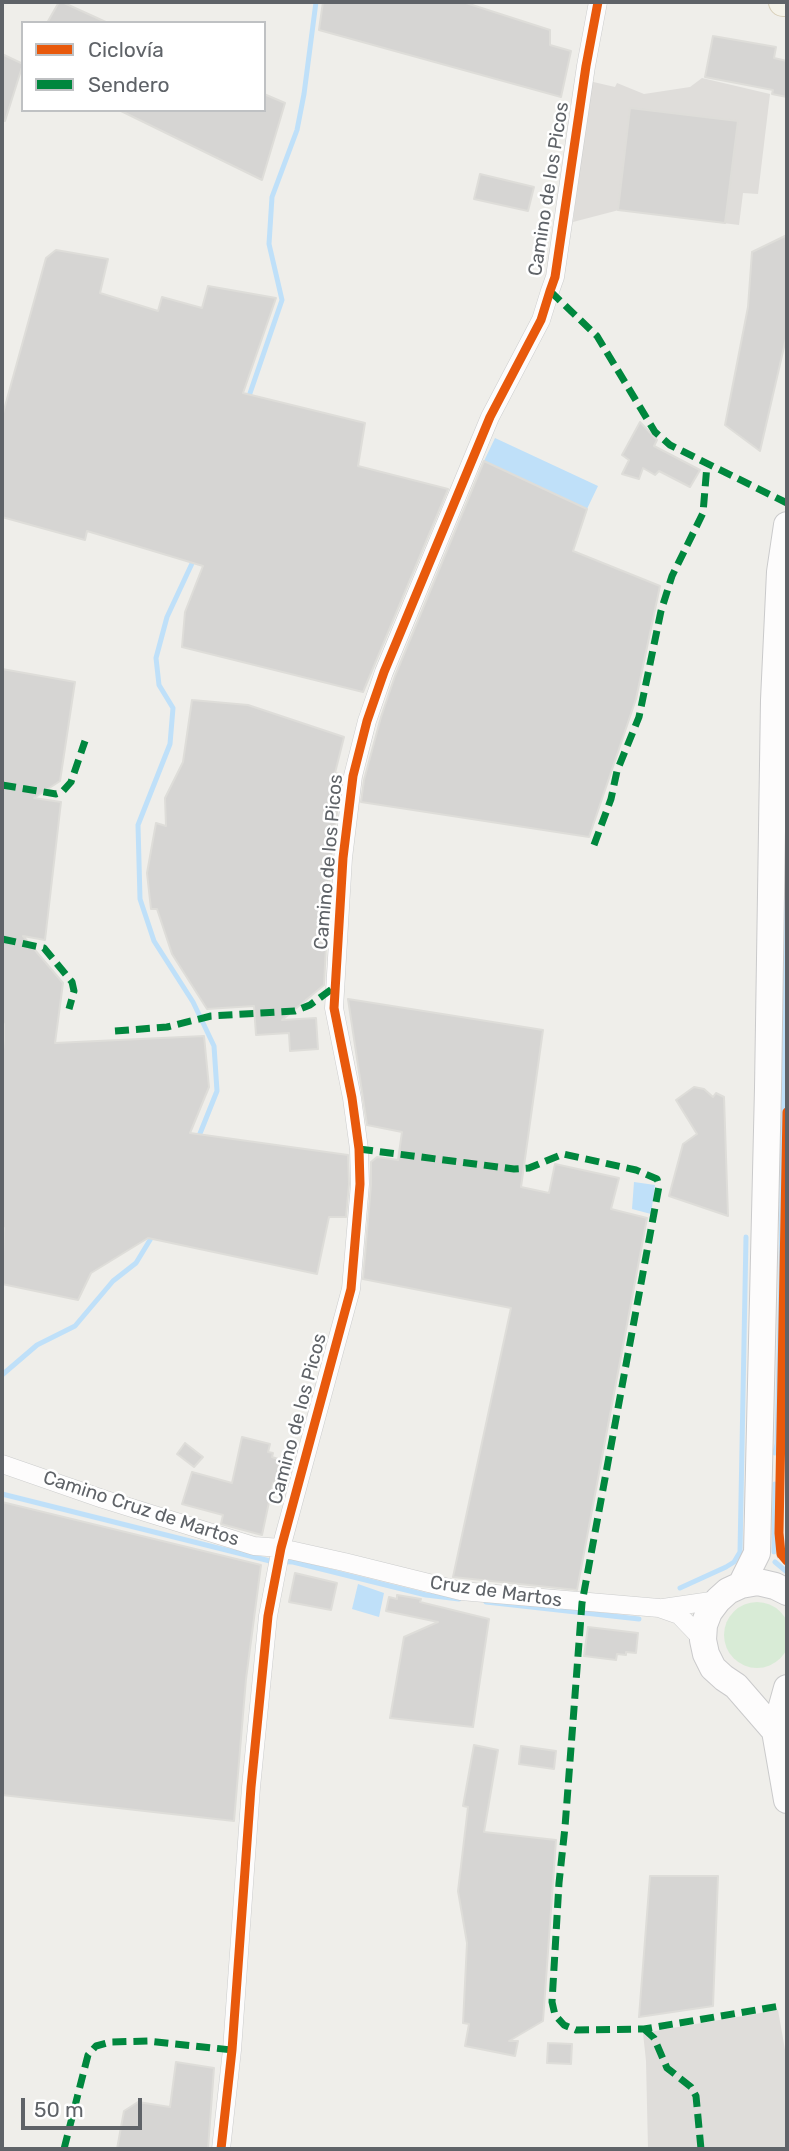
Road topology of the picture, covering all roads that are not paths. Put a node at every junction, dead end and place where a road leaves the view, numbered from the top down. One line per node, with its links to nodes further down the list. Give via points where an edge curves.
1 (598, 2): 5 (street, Camino de los Picos, via 552,284 541,320 490,417 384,672 353,776 334,1008 359,1150 351,1289)
2 (787, 525): 4 (main road, via 780,572 774,701 768,1088)
3 (2, 1464): 5 (street, Camino Cruz de Martos)
4 (769, 1548): 6 (main road); 7 (main road)
5 (279, 1558): 9 (street, Cruz de Martos, via 461,1591); 16 (street, Camino de los Picos, via 268,1615 251,1787)
6 (741, 1585): 7 (main road, via 758,1582); 8 (main road)
7 (781, 1589)
8 (718, 1600): 9 (street); 10 (main road, via 704,1625)
9 (659, 1608): 10 (street, Cruz de Martos, via 679,1615)
10 (703, 1640): 12 (main road, via 713,1668)
11 (787, 1680): 12 (main road, via 756,1690)
12 (736, 1686): 14 (main road)
13 (787, 1688): 14 (main road)
14 (775, 1731): 15 (main road)
15 (787, 1800)
16 (221, 2149)

